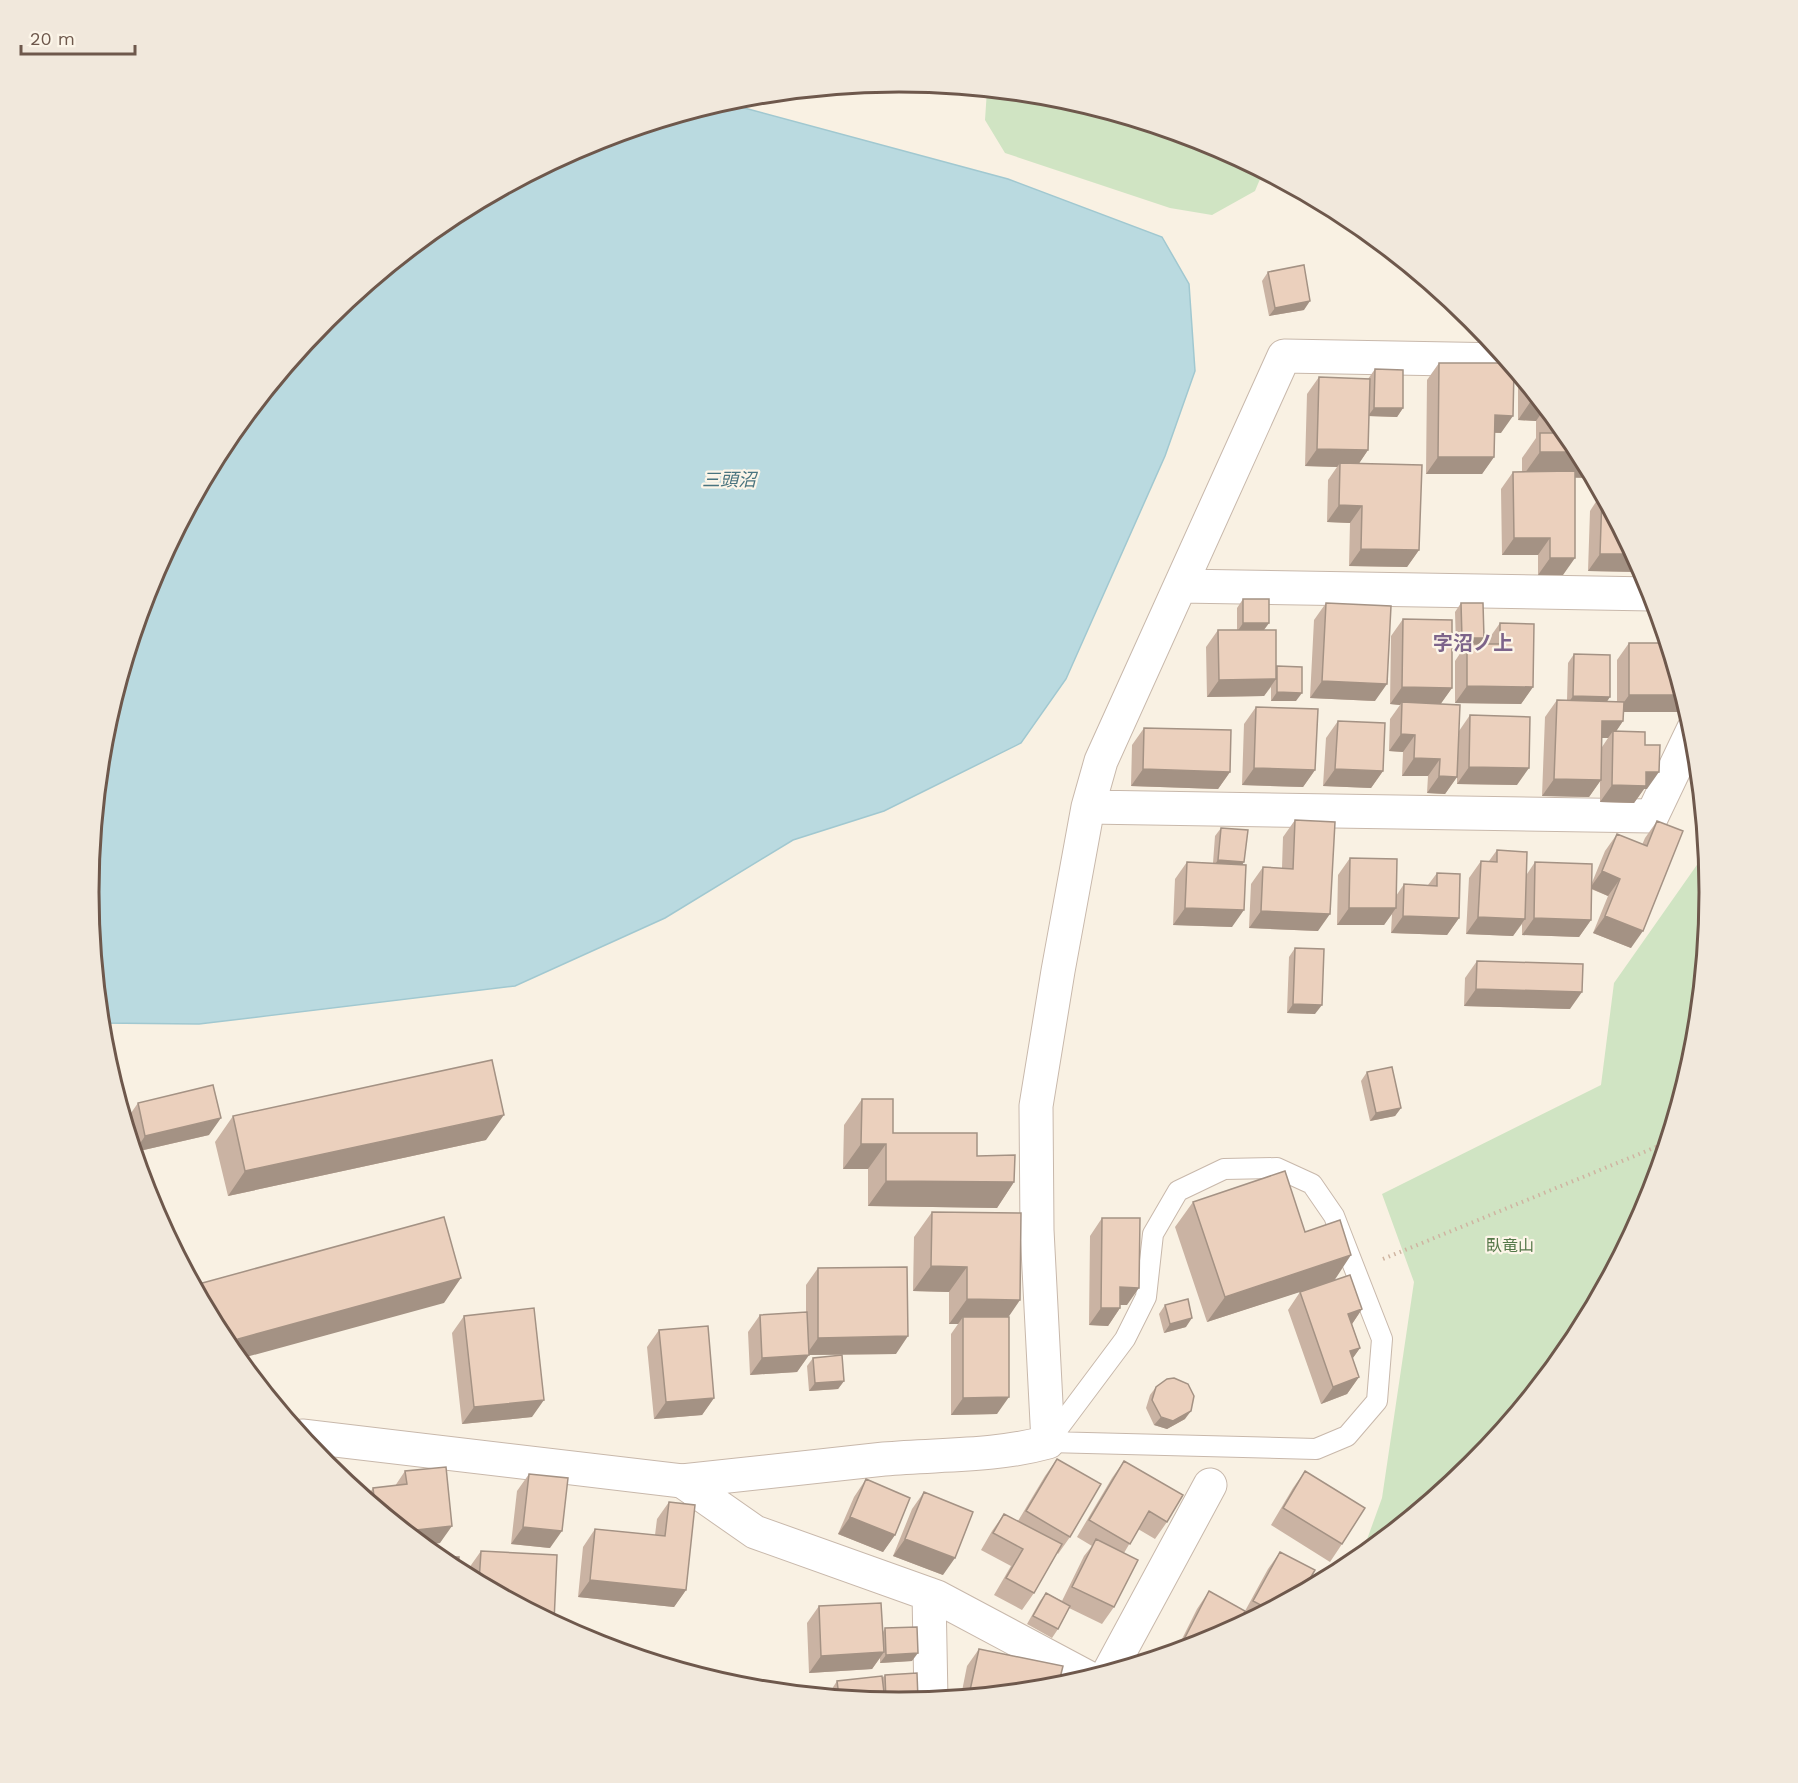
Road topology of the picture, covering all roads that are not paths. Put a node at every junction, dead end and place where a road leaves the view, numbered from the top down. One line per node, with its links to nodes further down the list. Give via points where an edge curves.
1 (1496, 360): 2 (street, via 1284,356)
2 (1180, 586): 3 (street); 5 (street, via 1101,761)
3 (1641, 594)
4 (1686, 746): 5 (street, via 1653,816)
5 (1088, 807): 7 (street, via 1036,1106 1037,1230)
6 (319, 1442): 8 (street)
7 (1048, 1442): 7 (lane, via 1316,1449 1347,1436 1377,1401 1382,1339 1334,1216 1312,1184 1278,1168 1224,1169 1178,1191 1153,1234 1146,1297 1125,1339); 8 (street, via 983,1454 885,1459)
8 (682, 1481): 10 (street, via 755,1532)
9 (1210, 1485): 11 (street)
10 (929, 1594): 12 (street); 13 (street)
11 (1115, 1661)
12 (1076, 1671)
13 (931, 1691)

